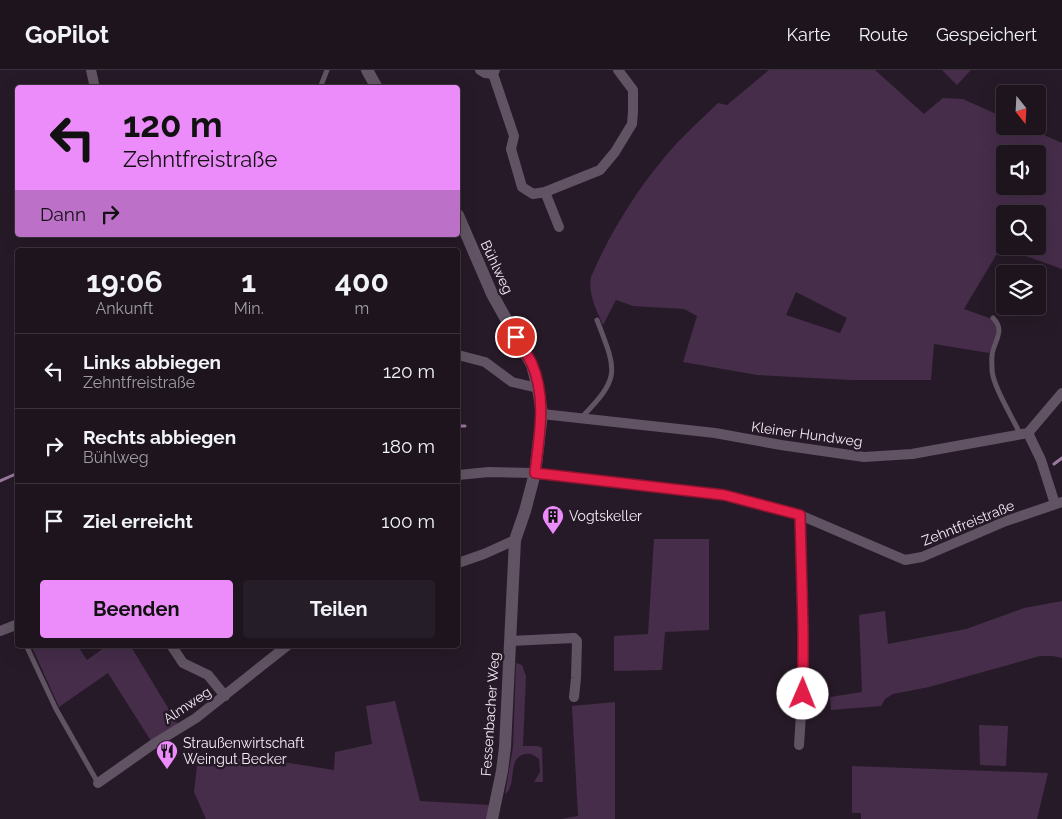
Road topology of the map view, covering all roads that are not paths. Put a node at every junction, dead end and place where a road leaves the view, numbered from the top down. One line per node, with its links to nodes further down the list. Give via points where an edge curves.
1 (91, 70): 7 (street)
2 (327, 70): 8 (lane)
3 (368, 70): 9 (street)
4 (480, 70): 6 (street)
5 (618, 70): 10 (street, via 633,90 634,112 632,124 616,152 600,170)
6 (494, 72): 10 (street, via 514,136 510,148 522,187 532,194)
7 (94, 85)
8 (321, 85)
9 (376, 85)
10 (545, 192): 12 (street)
11 (460, 220): 16 (street, Bühlweg, via 492,294 532,365)
12 (559, 227)
13 (993, 318): 20 (lane, via 998,322 1000,332 992,352 992,373 1000,394)
14 (597, 320): 19 (lane, via 613,370 602,397)
15 (460, 356): 16 (street, via 485,362 512,382)
16 (538, 388): 18 (street, Bühlweg)
17 (1062, 393): 20 (street)
18 (542, 414): 19 (street, Kleiner Hundweg); 21 (street, Bühlweg)
19 (581, 419): 20 (street, Kleiner Hundweg, via 715,433 864,457 912,454)
20 (1024, 433): 23 (street, via 1041,460)
21 (535, 473): 22 (street, Zehntfreistraße); 24 (street, Zehntfreistraße, via 724,495); 25 (street, Fessenbacher Weg)
22 (460, 475)
23 (1059, 503): 24 (street, Zehntfreistraße, via 1006,521 922,557 905,560)
24 (800, 515): 35 (street, via 803,694)
25 (515, 540): 26 (street); 29 (street, Fessenbacher Weg)
26 (460, 562)
27 (15, 626): 28 (street)
28 (0, 631)
29 (510, 641): 34 (street, Fessenbacher Weg, via 574,638 577,641); 37 (street, Fessenbacher Weg, via 505,747)
30 (27, 648): 36 (lane, via 56,709)
31 (173, 648): 33 (street, via 183,663 208,675)
32 (284, 648): 33 (street, Almweg)
33 (225, 696): 36 (street, Almweg)
34 (574, 697)
35 (798, 745)
36 (98, 783)
37 (492, 819)

